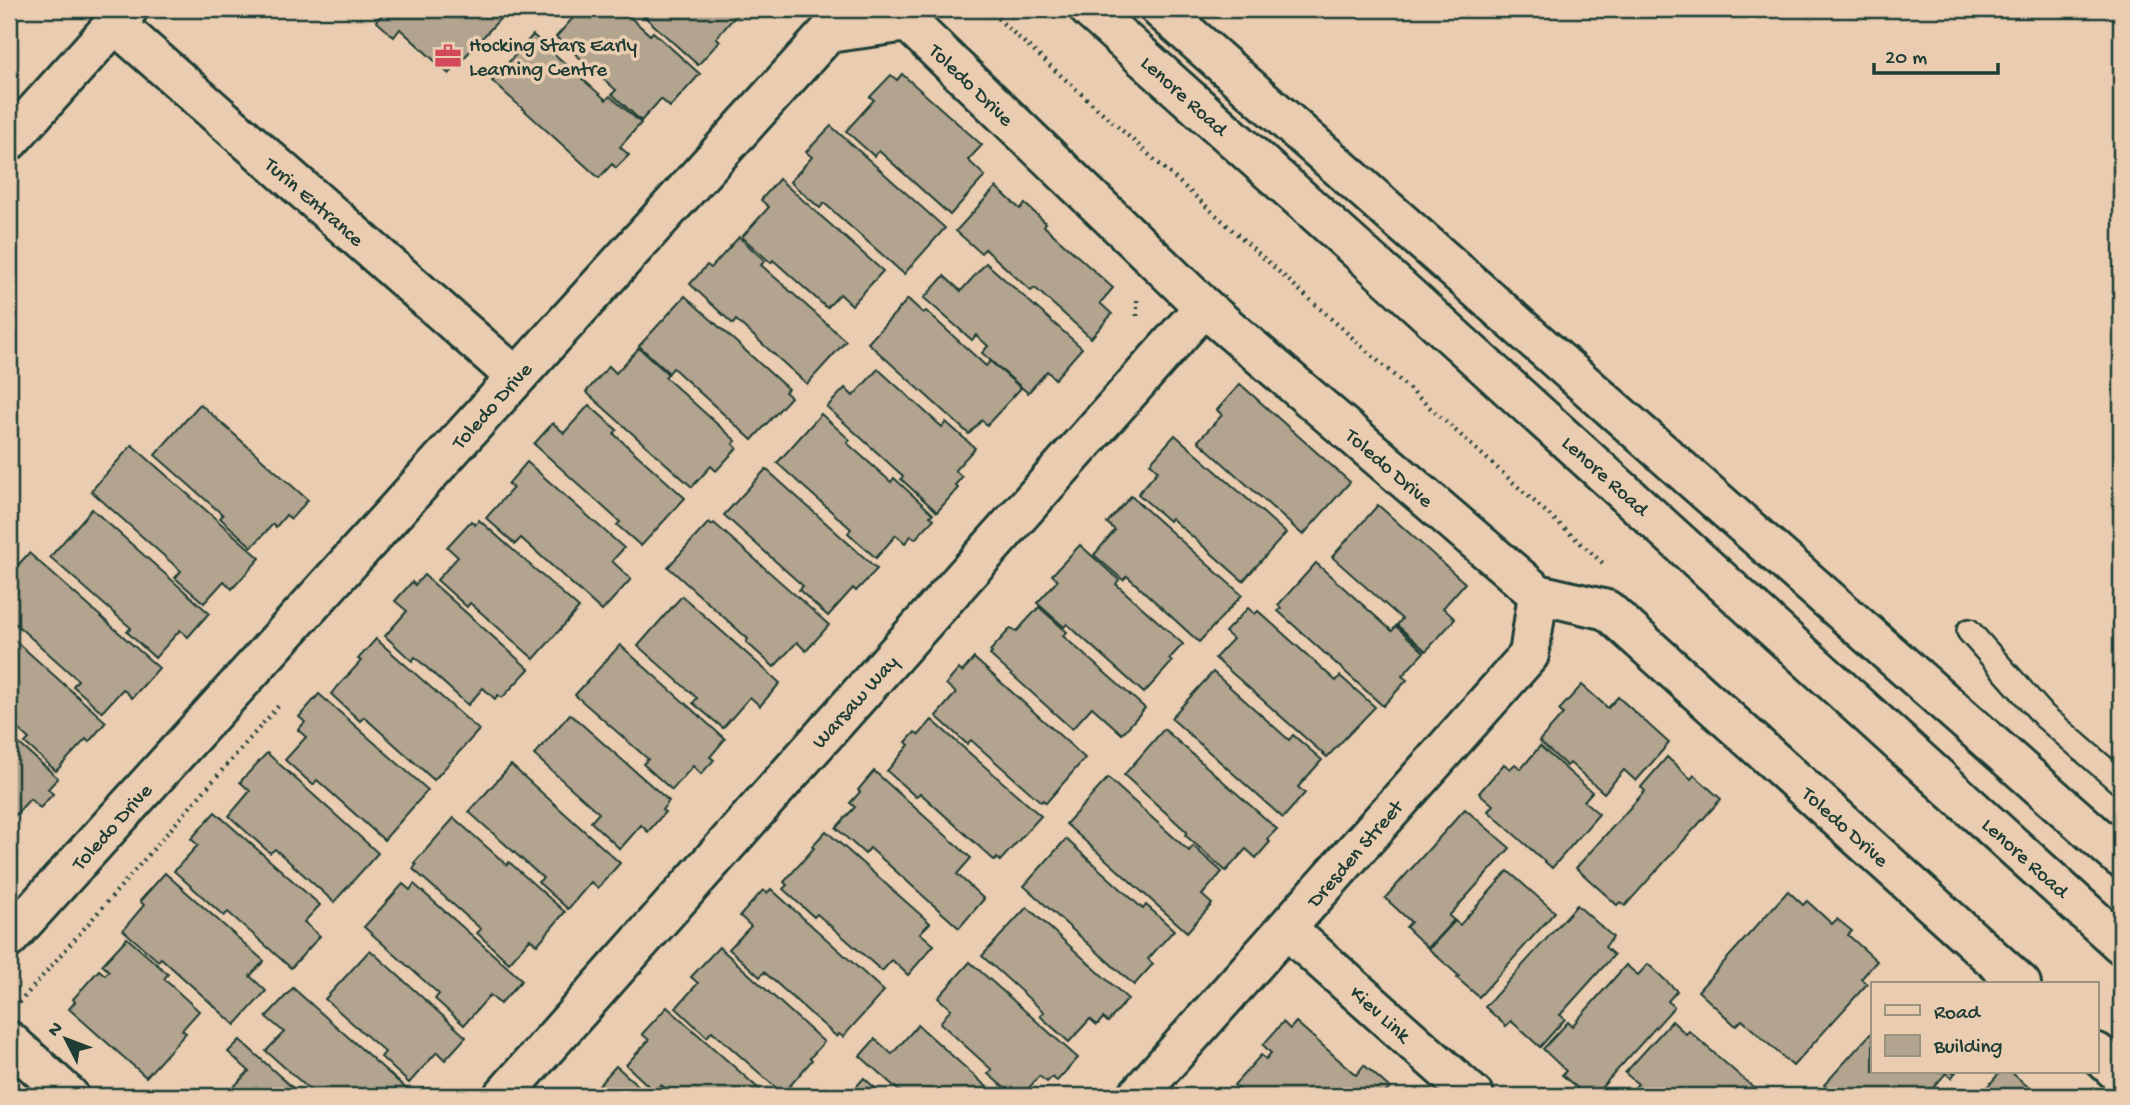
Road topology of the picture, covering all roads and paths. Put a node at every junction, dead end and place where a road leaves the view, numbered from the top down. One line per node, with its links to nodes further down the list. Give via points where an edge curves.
1 (987, 9): 10 (path)
2 (1089, 9): 18 (street, Lenore Road)
3 (1160, 9): 15 (street)
4 (121, 16): 5 (street); 9 (street, Turin Entrance)
5 (9, 141)
6 (1137, 296): 8 (path)
7 (1204, 307): 9 (street, Toledo Drive, via 908,22 828,33); 11 (street, Toledo Drive); 25 (street, Warsaw Way)
8 (1138, 323)
9 (516, 377): 17 (street, Toledo Drive)
10 (1616, 575)
11 (1538, 594): 16 (street, Dresden Street, via 1529,655); 19 (street, Toledo Drive, via 1607,610)
12 (1969, 631): 14 (lane, via 2044,716)
13 (284, 700): 20 (path)
14 (2121, 783)
15 (2121, 858)
16 (1287, 929): 26 (street, Dresden Street); 27 (street, Kiev Link)
17 (9, 938)
18 (2121, 944)
19 (2019, 982)
20 (18, 1004)
21 (9, 1041): 24 (street)
22 (2098, 1053): 23 (street)
23 (2121, 1075)
24 (69, 1096)
25 (503, 1096)
26 (1137, 1096)
27 (1474, 1096)

